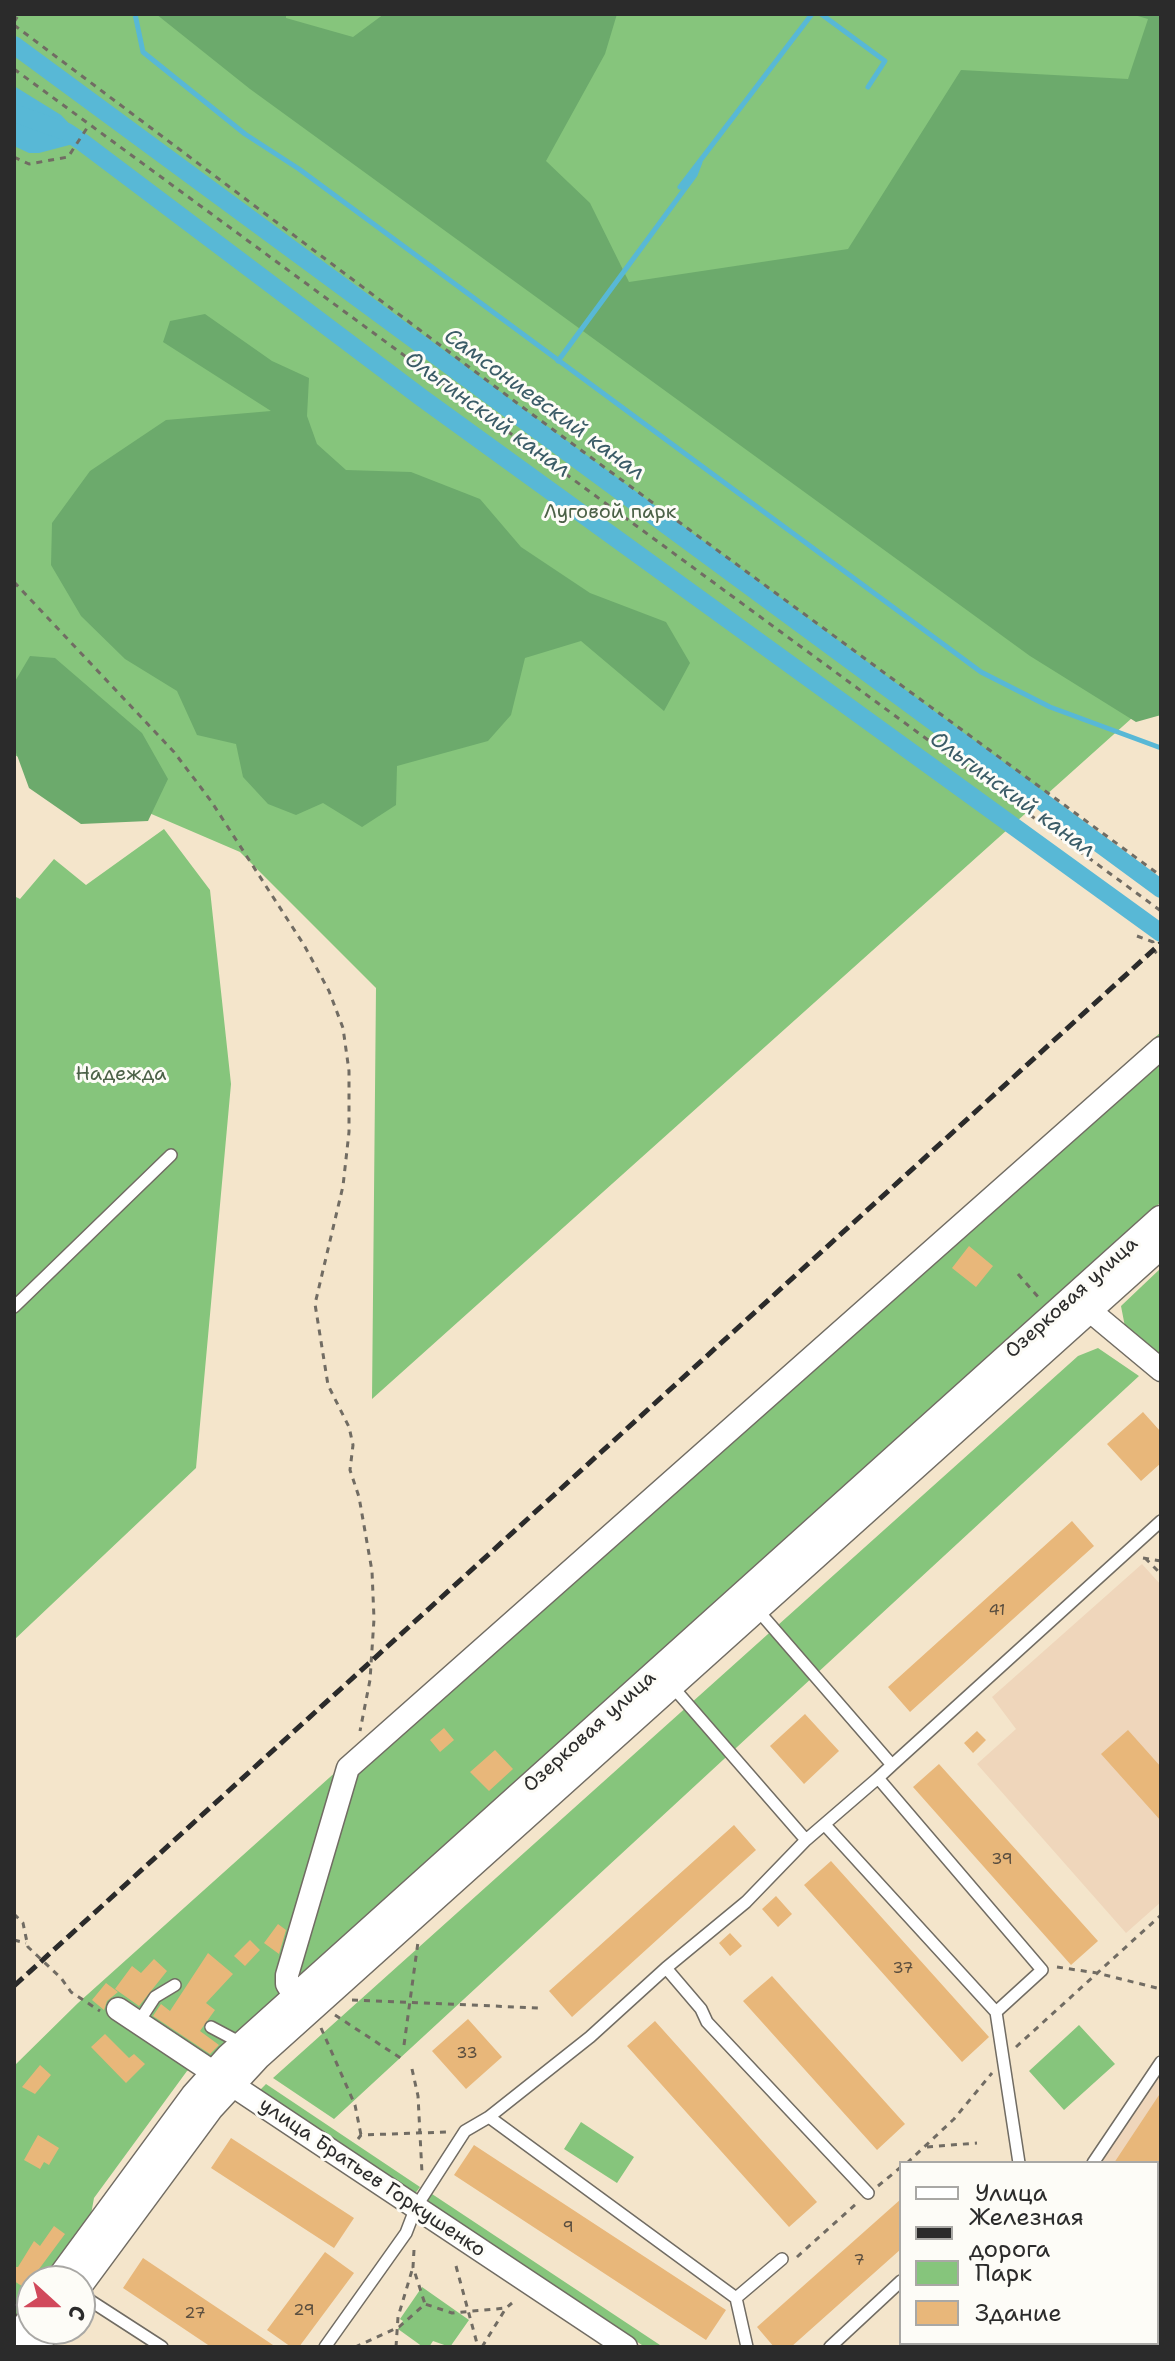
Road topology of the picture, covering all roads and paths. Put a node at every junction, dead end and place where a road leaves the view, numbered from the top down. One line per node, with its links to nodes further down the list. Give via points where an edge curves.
1 (19, 14): 2 (path)
2 (14, 23): 7 (path, via 521,406)
3 (14, 69): 4 (path)
4 (89, 125): 5 (path, via 68,157 29,164); 8 (path)
5 (14, 157)
6 (14, 582): 28 (path, via 174,752 211,801 304,945 343,1028 349,1132 343,1186 315,1304 328,1385 353,1445 350,1470 372,1571 370,1680)
7 (1161, 876)
8 (1161, 911)
9 (1137, 936): 11 (path)
10 (1161, 936): 11 (path)
11 (1153, 942): 12 (path)
12 (1161, 957)
13 (1161, 1048): 28 (street)
14 (171, 1155): 20 (lane)
15 (1161, 1219): 19 (street, Озерковая улица)
16 (1161, 1245): 19 (street, Озерковая улица)
17 (1018, 1274): 18 (path)
18 (1045, 1303)
19 (1080, 1303): 21 (street); 25 (street, Озерковая улица)
20 (14, 1307)
21 (1161, 1370)
22 (1161, 1521): 27 (lane)
23 (1145, 1558): 24 (path)
24 (1161, 1574)
25 (750, 1601): 26 (street, Озерковая улица); 27 (lane)
26 (665, 1678): 31 (lane); 42 (street, Озерковая улица); 58 (street, Озерковая улица)
27 (892, 1765): 29 (lane)
28 (348, 1768): 42 (street, via 287,1975)
29 (878, 1778): 30 (lane); 38 (lane)
30 (825, 1825): 31 (lane); 47 (lane)
31 (806, 1840): 37 (lane, via 746,1902)
32 (14, 1914): 36 (path, via 23,1923)
33 (1161, 1915): 39 (path)
34 (14, 1940): 36 (path)
35 (418, 1942): 44 (path)
36 (27, 1944): 46 (path, via 71,1992 100,2012)
37 (666, 1968): 59 (lane); 71 (lane, via 707,2022)
38 (1042, 1970): 39 (path); 47 (lane)
39 (1097, 1973): 41 (path); 54 (path)
40 (175, 1985): 49 (lane, via 155,1997)
41 (1161, 1989)
42 (295, 1997): 52 (street, Озерковая улица)
43 (352, 2000): 44 (path)
44 (409, 2003): 45 (path); 53 (path)
45 (540, 2008)
46 (118, 2009): 49 (street, улица Братьев Горкушенко)
47 (996, 2012): 54 (lane)
48 (335, 2015): 55 (path)
49 (138, 2023): 58 (street, улица Братьев Горкушенко)
50 (211, 2027): 52 (lane)
51 (321, 2028): 62 (path, via 355,2105)
52 (243, 2045): 58 (street, Озерковая улица)
53 (404, 2045)
54 (1006, 2057): 65 (path); 67 (lane)
55 (405, 2061)
56 (1161, 2062): 68 (lane)
57 (412, 2069): 61 (path)
58 (222, 2079): 72 (street, улица Братьев Горкушенко); 75 (street, Озерковая улица)
59 (489, 2117): 60 (lane); 79 (lane)
60 (465, 2131): 61 (path); 70 (lane)
61 (418, 2133): 62 (path); 70 (path)
62 (361, 2135): 63 (path)
63 (358, 2139)
64 (977, 2143): 65 (path)
65 (927, 2147): 66 (path)
66 (910, 2161)
67 (1019, 2161)
68 (1094, 2161)
69 (899, 2169): 71 (path)
70 (428, 2187): 72 (lane)
71 (868, 2193): 74 (path, via 795,2259)
72 (416, 2207): 87 (lane, via 406,2233); 91 (street, улица Братьев Горкушенко)
73 (414, 2239): 77 (path)
74 (782, 2259): 79 (lane)
75 (82, 2265)
76 (456, 2266): 84 (path)
77 (413, 2267): 82 (path); 85 (path)
78 (899, 2283): 93 (lane)
79 (736, 2298): 92 (lane)
80 (96, 2303): 86 (lane)
81 (512, 2303): 83 (path)
82 (425, 2304): 84 (path, via 452,2313); 85 (path)
83 (506, 2308): 84 (path); 90 (path)
84 (469, 2312): 90 (path)
85 (396, 2328): 88 (path); 89 (path)
86 (162, 2347)
87 (325, 2347)
88 (355, 2347)
89 (396, 2347)
90 (480, 2347)
91 (626, 2347)
92 (747, 2347)
93 (830, 2347)

